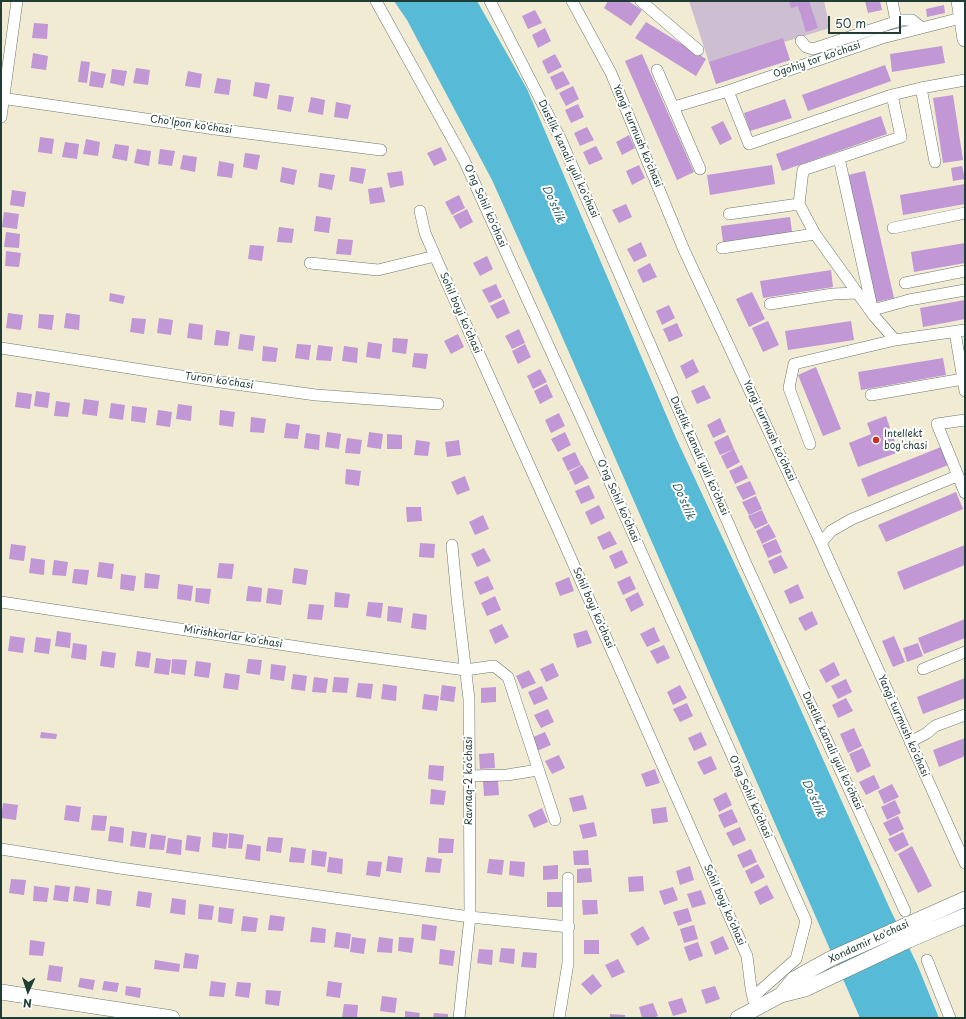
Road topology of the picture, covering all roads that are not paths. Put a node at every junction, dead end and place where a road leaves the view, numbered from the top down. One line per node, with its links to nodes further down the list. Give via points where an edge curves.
1 (17, 1): 19 (street)
2 (376, 1): 75 (street, O'ng Sohil ko'chasi, via 464,160 806,921 796,959)
3 (490, 1): 67 (street, Dustlik kanali yuli ko'chasi, via 560,138 746,564)
4 (572, 1): 52 (street, Yangi turmush ko'chasi, via 611,73 684,250)
5 (641, 1): 13 (street)
6 (892, 1): 9 (street)
7 (959, 1): 8 (main road)
8 (961, 18): 10 (street, Ogohiy tor ko'chasi); 11 (main road)
9 (896, 21): 10 (street, via 912,20); 12 (street, via 813,49 806,47)
10 (922, 28): 17 (street, Ogohiy tor ko'chasi, via 882,38)
11 (965, 39)
12 (801, 41)
13 (698, 50)
14 (657, 70): 20 (street)
15 (965, 80): 16 (street)
16 (922, 88): 18 (street); 24 (street)
17 (728, 91): 18 (street, via 749,144); 20 (street, Ogohiy tor ko'chasi)
18 (892, 95): 23 (street, via 900,137)
19 (2, 98): 21 (street); 22 (street, Cho'lpon ko'chasi)
20 (674, 108): 25 (street)
21 (1, 117)
22 (381, 150)
23 (840, 158): 26 (street, via 802,170); 40 (street)
24 (935, 162)
25 (700, 169)
26 (799, 204): 29 (street); 31 (street)
27 (420, 211): 33 (street, Sohil boyi ko'chasi, via 425,233)
28 (965, 213): 30 (street)
29 (729, 214)
30 (892, 228)
31 (815, 234): 32 (street); 38 (street)
32 (722, 248)
33 (435, 256): 34 (street, via 378,270); 75 (street, Sohil boyi ko'chasi, via 747,956)
34 (310, 263)
35 (965, 271): 36 (street)
36 (905, 283)
37 (965, 290): 40 (street, via 909,300)
38 (857, 293): 39 (street, via 833,294); 40 (street)
39 (770, 304)
40 (873, 313): 42 (street)
41 (960, 331): 42 (street); 44 (street)
42 (895, 340): 49 (street, via 794,364 789,388)
43 (1, 348): 47 (street, Turon ko'chasi, via 213,381 316,394)
44 (963, 380): 45 (street); 46 (street)
45 (965, 391)
46 (871, 395)
47 (438, 404)
48 (965, 420): 50 (street, via 937,424)
49 (810, 444)
50 (957, 476): 51 (street); 52 (street, via 852,518 831,531)
51 (965, 493)
52 (821, 543): 59 (street, Yangi turmush ko'chasi)
53 (452, 545): 57 (street, Ravnaq-2 ko'chasi)
54 (1, 602): 57 (street, Mirishkorlar ko'chasi)
55 (965, 652): 56 (street)
56 (923, 669)
57 (465, 670): 60 (street, Mirishkorlar ko'chasi, via 494,666 508,677); 61 (street, Ravnaq-2 ko'chasi, via 469,699)
58 (965, 714): 59 (street, via 936,726)
59 (910, 742): 64 (street, Yangi turmush ko'chasi)
60 (538, 770): 61 (street, via 508,775); 62 (street, Mirishkorlar ko'chasi)
61 (469, 776): 69 (street, Ravnaq-2 ko'chasi)
62 (555, 820)
63 (1, 849): 69 (street)
64 (965, 863)
65 (568, 878): 70 (street)
66 (965, 900): 71 (main road, Xondamir ko'chasi)
67 (905, 911)
68 (965, 916): 71 (main road, Xondamir ko'chasi)
69 (470, 917): 70 (street); 77 (street, Ravnaq-2 ko'chasi)
70 (569, 927): 78 (street, via 568,963)
71 (905, 933): 74 (main road, Xondamir ko'chasi, via 838,974 805,989); 74 (main road, Xondamir ko'chasi, via 830,959 794,979)
72 (927, 960): 80 (street)
73 (1, 992): 76 (main road)
74 (781, 996): 75 (main road, Xondamir ko'chasi)
75 (754, 1003): 79 (main road, Xondamir ko'chasi)
76 (172, 1018)
77 (459, 1018)
78 (559, 1018)
79 (738, 1018)
80 (950, 1018)

